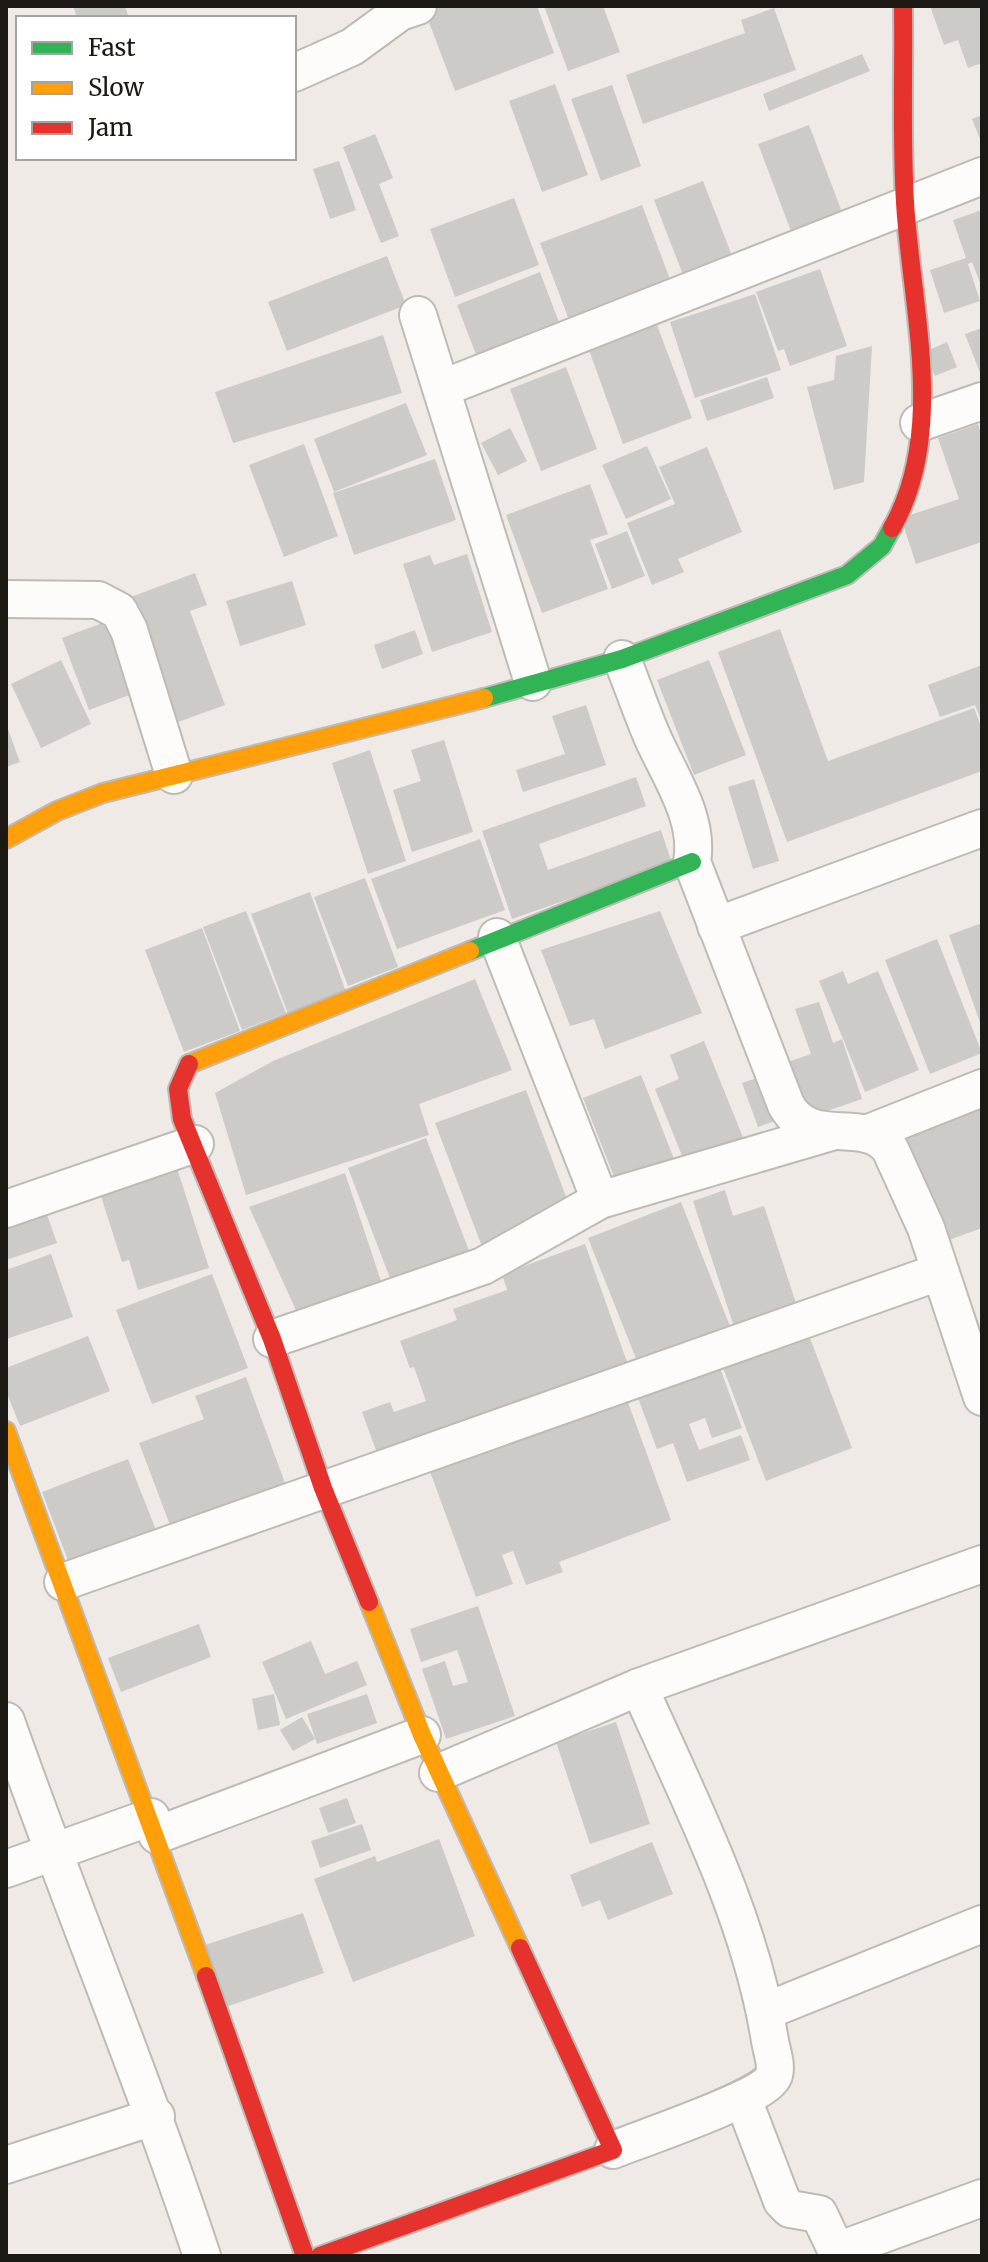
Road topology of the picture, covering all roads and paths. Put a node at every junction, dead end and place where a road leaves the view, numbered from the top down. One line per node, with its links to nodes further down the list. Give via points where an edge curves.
1 (418, 6): 3 (street, via 400,12 352,47)
2 (903, 6): 5 (main road)
3 (296, 72)
4 (982, 176): 5 (street)
5 (905, 203): 7 (street); 9 (main road)
6 (418, 315): 7 (street)
7 (443, 388): 12 (street)
8 (982, 401): 9 (street)
9 (919, 423): 11 (main road, via 907,501 879,553 847,575)
10 (6, 599): 13 (street, via 98,600 119,611)
11 (622, 659): 12 (main road); 16 (street, via 687,816)
12 (533, 682): 13 (main road, via 422,715)
13 (174, 775): 15 (main road, via 103,793)
14 (982, 828): 17 (street)
15 (6, 839)
16 (692, 862): 17 (street); 18 (main road)
17 (716, 926): 20 (street, via 786,1105 808,1128)
18 (497, 937): 21 (main road, via 190,1063 178,1076 177,1099); 22 (street)
19 (982, 1088): 20 (street)
20 (849, 1133): 22 (street); 24 (street, via 884,1142 890,1149 926,1228)
21 (195, 1144): 23 (street); 25 (main road)
22 (600, 1200): 25 (street, via 483,1266)
23 (6, 1209)
24 (939, 1272): 26 (street); 28 (street)
25 (272, 1339): 28 (main road)
26 (982, 1397)
27 (6, 1431): 30 (main road)
28 (323, 1488): 30 (street); 33 (main road)
29 (982, 1564): 31 (street)
30 (63, 1582): 35 (main road)
31 (639, 1687): 34 (street); 39 (street, via 719,1868)
32 (6, 1721): 36 (street)
33 (422, 1735): 34 (main road); 35 (street)
34 (438, 1773): 42 (main road)
35 (154, 1826): 36 (street); 47 (main road)
36 (52, 1853): 37 (street); 41 (street)
37 (6, 1869)
38 (982, 1924): 39 (street)
39 (766, 2011): 40 (street, via 775,2071 767,2086)
40 (743, 2099): 42 (street); 45 (street, via 782,2201 790,2209 819,2214)
41 (156, 2116): 43 (street); 46 (street)
42 (613, 2150): 48 (main road)
43 (6, 2165)
44 (982, 2198): 45 (street)
45 (838, 2254)
46 (202, 2256)
47 (305, 2256)
48 (320, 2256)

